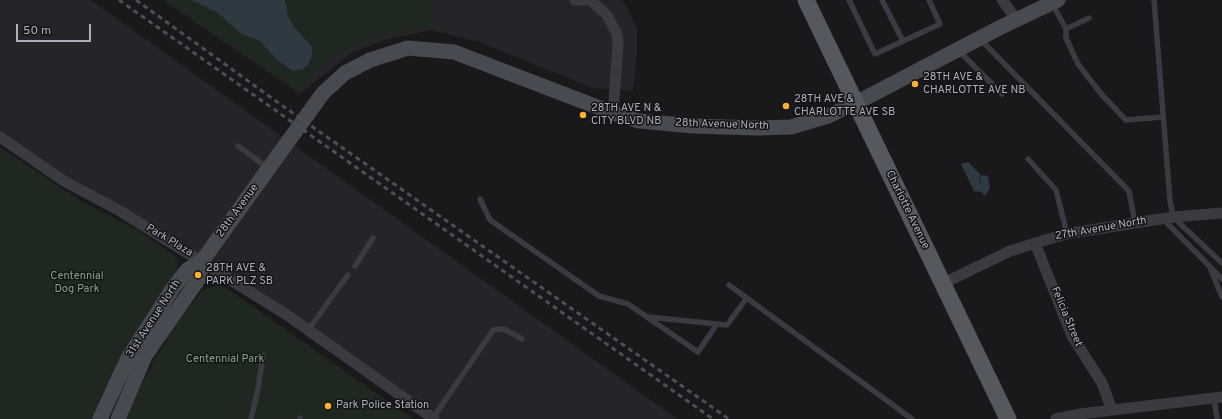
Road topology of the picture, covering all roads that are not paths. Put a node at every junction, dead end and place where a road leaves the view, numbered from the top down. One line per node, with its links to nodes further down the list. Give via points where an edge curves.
1 (575, 0): 2 (street)
2 (583, 0)
3 (590, 0): 19 (street, via 607,15 617,34)
4 (806, 0): 18 (main road, Charlotte Avenue)
5 (848, 0): 15 (lane, via 875,54)
6 (882, 0): 15 (lane)
7 (929, 0): 15 (lane, via 940,24)
8 (1002, 0): 12 (street)
9 (1154, 0): 20 (lane)
10 (1055, 1): 12 (main road, 28th Avenue North); 13 (lane)
11 (1089, 18): 13 (lane)
12 (1017, 20): 14 (main road, 28th Avenue North)
13 (1066, 29): 20 (lane, via 1066,38 1082,69 1126,120)
14 (979, 39): 16 (main road, 28th Avenue North); 28 (lane, via 1128,191)
15 (903, 41)
16 (958, 50): 17 (lane); 18 (main road, 28th Avenue North)
17 (1002, 94)
18 (856, 103): 19 (main road, 28th Avenue North, via 828,116 784,127 693,126 640,121); 38 (main road, Charlotte Avenue)
19 (613, 113): 24 (main road, 28th Avenue North, via 454,52 408,48 370,60 344,73 323,93)
20 (1163, 117): 27 (lane, via 1170,201)
21 (0, 137): 32 (street, Park Plaza, via 64,181 120,211)
22 (238, 146): 24 (lane)
23 (1028, 159): 29 (lane, via 1056,190)
24 (271, 165): 32 (main road, 28th Avenue)
25 (480, 199): 42 (lane, via 490,220 599,296 628,304)
26 (1222, 213): 27 (street, 27th Avenue North)
27 (1168, 218): 28 (street, 27th Avenue North); 33 (lane); 35 (lane)
28 (1135, 224): 29 (street, 27th Avenue North)
29 (1067, 234): 31 (street, 27th Avenue North)
30 (373, 238): 34 (lane)
31 (1035, 243): 38 (street, 27th Avenue North, via 1002,254); 48 (street, Felicia Street, via 1072,336 1102,383)
32 (202, 261): 44 (street, Park Plaza); 49 (main road, 31st Avenue North, via 187,270 144,331 128,358); 50 (main road, 31st Avenue North, via 200,277 145,356)
33 (1222, 263)
34 (355, 266)
35 (1210, 267): 37 (lane); 40 (lane)
36 (348, 275): 44 (lane)
37 (1222, 279)
38 (942, 284): 54 (main road, Charlotte Avenue)
39 (729, 286): 41 (lane)
40 (1222, 297)
41 (746, 299): 43 (lane, via 727,325); 53 (lane)
42 (646, 316): 43 (lane); 43 (lane, via 698,352)
43 (717, 324)
44 (308, 330): 52 (street, Park Plaza)
45 (522, 339): 52 (lane, via 504,329 493,330)
46 (263, 355): 51 (lane)
47 (1218, 398): 48 (street); 56 (lane)
48 (1112, 410): 55 (street)
49 (100, 419)
50 (118, 419)
51 (251, 419)
52 (433, 419)
53 (912, 419)
54 (1008, 419)
55 (1056, 419)
56 (1217, 419)

